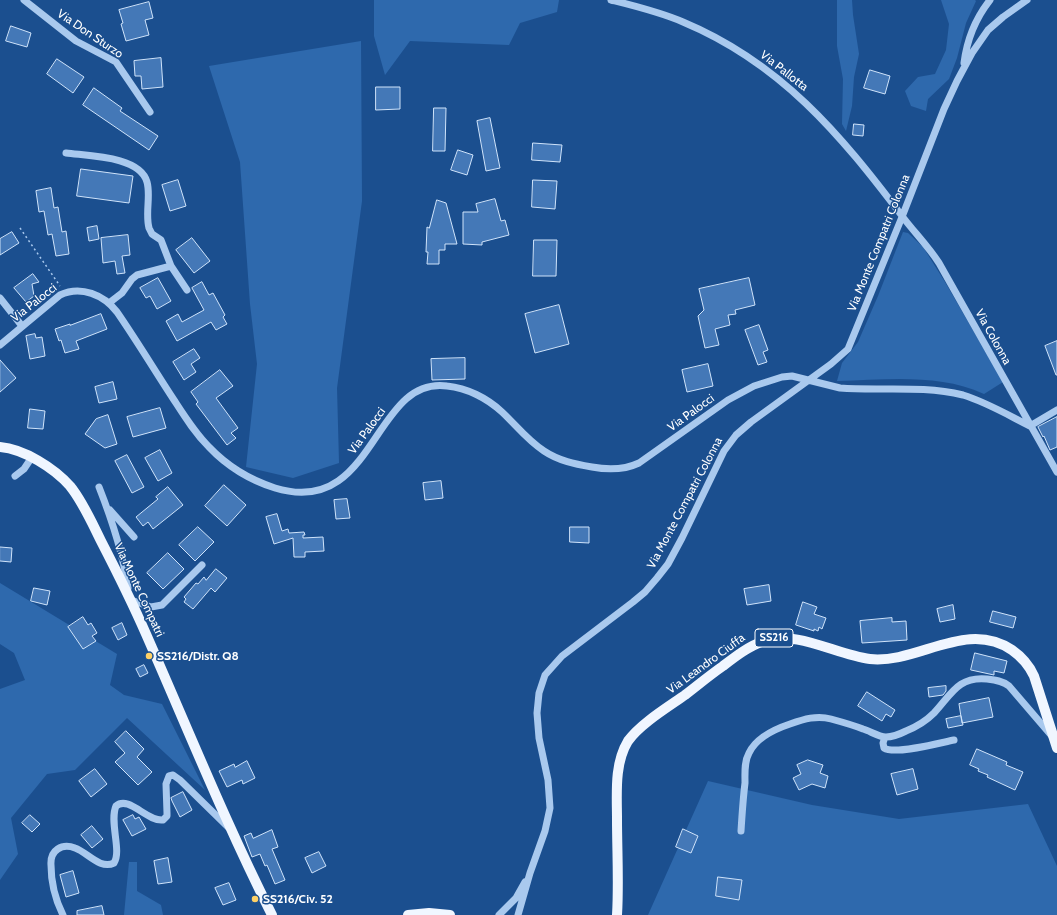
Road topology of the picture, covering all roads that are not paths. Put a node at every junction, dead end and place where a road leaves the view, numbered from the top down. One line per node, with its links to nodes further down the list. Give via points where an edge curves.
1 (24, 0): 6 (street, Via Don Sturzo, via 76,41 116,62)
2 (611, 0): 8 (street, Via Pallotta, via 666,15 702,30 770,72 800,96 825,122 871,174)
3 (990, 0): 5 (street, via 970,34)
4 (1027, 0): 5 (street, Via Monte Compatri Colonna, via 988,30)
5 (963, 69): 8 (street, Via Monte Compatri Colonna)
6 (150, 112)
7 (66, 153): 9 (street, via 115,160 141,171 147,182 148,228 161,240)
8 (902, 217): 15 (street, Via Monte Compatri Colonna, via 849,346 836,361); 17 (street, Via Colonna, via 942,267)
9 (171, 266): 10 (street); 12 (street, via 137,275 122,293)
10 (187, 290)
11 (0, 298): 13 (street)
12 (109, 303): 13 (street, Via Palocci, via 84,291 64,293); 15 (street, Via Palocci, via 195,431 210,449 226,463 251,478 272,487 296,492 322,490 344,477 362,459 398,407 414,394 432,386 455,387 485,399 535,444 557,458 583,465 616,469 639,463 746,390 788,376)
13 (22, 326): 14 (street, Via Palocci)
14 (0, 345)
15 (810, 380): 17 (street, Via Palocci, via 840,388 949,392 980,401); 35 (street, Via Monte Compatri Colonna, via 751,422 729,444 672,556 652,586 562,656 545,676 539,693 537,714 550,808)
16 (1057, 410): 17 (street)
17 (1030, 426): 21 (street, Via Colonna)
18 (0, 447): 19 (main road, Via Monte Compatri)
19 (32, 457): 20 (street); 28 (main road, Via Monte Compatri, via 60,476 72,489)
20 (24, 469): 22 (street); 23 (street)
21 (1057, 472)
22 (30, 475)
23 (15, 476)
24 (99, 487): 25 (street)
25 (107, 506): 26 (street); 28 (street, via 123,559)
26 (134, 538)
27 (202, 565): 28 (street, via 162,605 151,608)
28 (130, 597): 33 (main road, Via Monte Compatri)
29 (885, 737): 30 (street, via 921,724 963,683 984,679 1010,686); 31 (street, via 884,748 892,750); 34 (street, via 821,717 808,718 766,735 749,752 746,759)
30 (1054, 738): 32 (main road, Via Leandro Ciuffa / SS216); 44 (main road, Via Leandro Ciuffa / SS216, via 1030,668 1014,652 998,643 964,639 882,659 857,657 788,639 775,638 758,643 736,656 642,727 627,743 620,763 617,788)
31 (954, 740)
32 (1057, 748)
33 (232, 830): 38 (street, via 178,778 169,776 166,784 167,816 163,820 152,819 125,804 116,806 114,863 99,862 69,846 53,852 52,882); 39 (main road, Via Monte Compatri)
34 (741, 831)
35 (530, 873): 36 (street, Via Monte Compatri Colonna); 37 (street, Via Monte Compatri Colonna, via 518,894)
36 (524, 897): 42 (street, Via Monte Compatri Colonna); 43 (street, Via Monte Compatri Colonna)
37 (502, 913)
38 (63, 915)
39 (272, 915)
40 (408, 915): 41 (main road)
41 (450, 915)
42 (518, 915)
43 (522, 915)
44 (617, 915)

